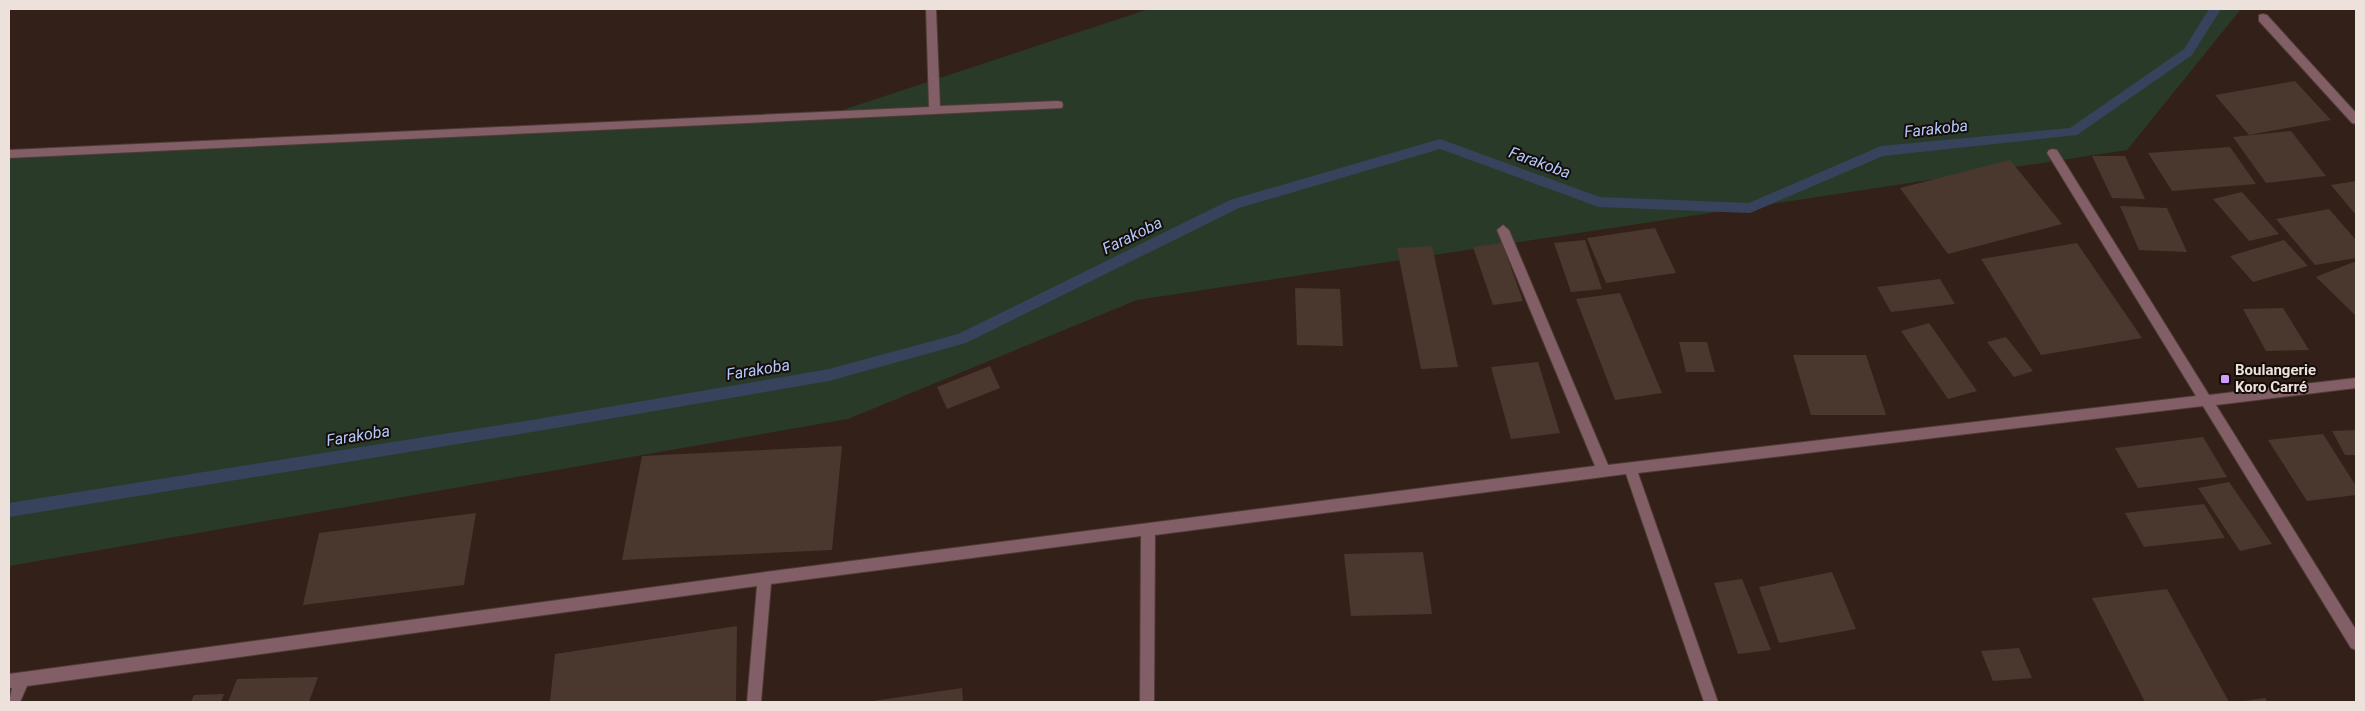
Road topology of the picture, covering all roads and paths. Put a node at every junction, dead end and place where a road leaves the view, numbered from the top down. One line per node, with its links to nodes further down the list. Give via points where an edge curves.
1 (931, 9): 4 (street)
2 (2263, 18): 5 (street)
3 (1058, 105): 4 (street)
4 (935, 111): 7 (street)
5 (2356, 120)
6 (2053, 153): 10 (street)
7 (9, 154)
8 (1503, 230): 12 (street)
9 (2356, 383): 10 (street)
10 (2206, 401): 11 (street); 15 (street)
11 (1630, 468): 12 (street); 20 (street)
12 (1604, 471): 13 (street)
13 (1148, 529): 14 (street); 19 (street)
14 (765, 578): 16 (street); 18 (street)
15 (2356, 643)
16 (16, 680): 17 (street)
17 (13, 702)
18 (754, 702)
19 (1147, 702)
20 (1711, 702)

